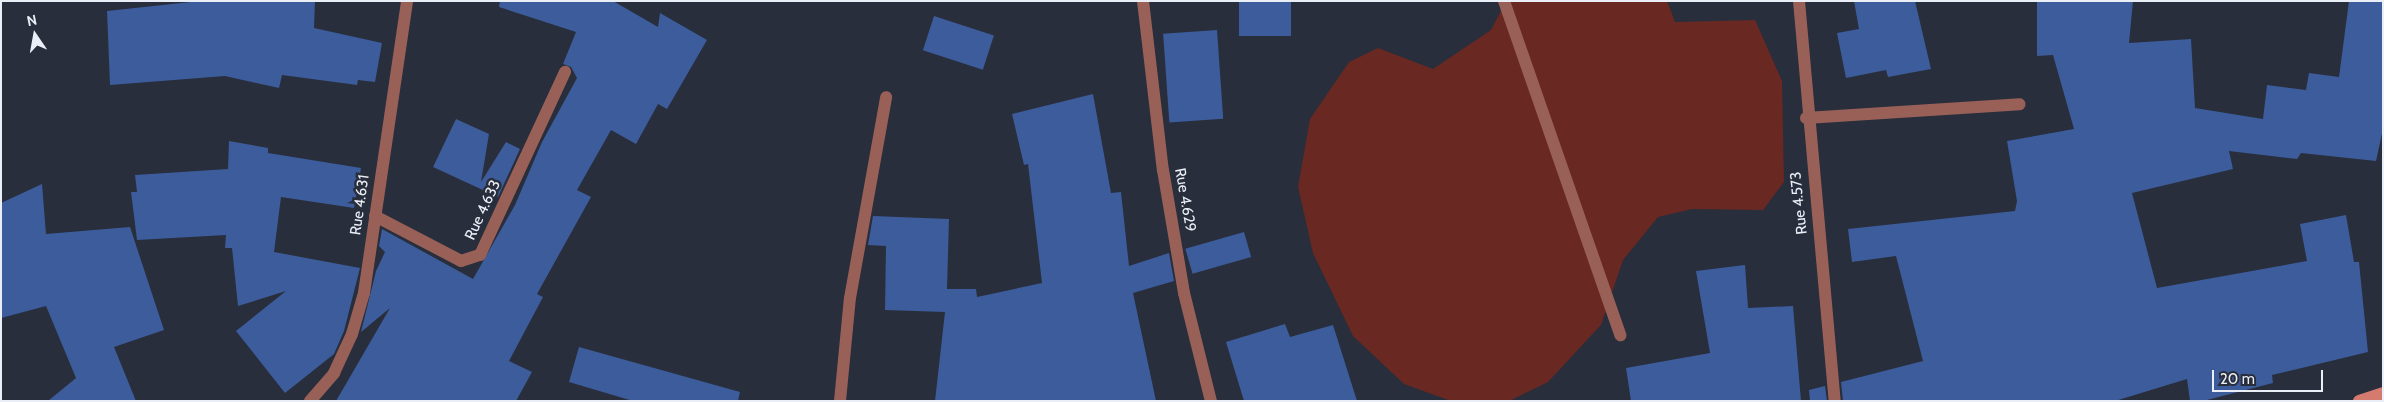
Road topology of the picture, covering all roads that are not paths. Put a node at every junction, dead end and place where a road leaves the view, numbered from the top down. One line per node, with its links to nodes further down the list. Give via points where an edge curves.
1 (407, 1): 9 (street, Rue 4.631)
2 (1143, 1): 14 (street, Rue 4.629, via 1176,246)
3 (1504, 1): 10 (street)
4 (1799, 1): 8 (street, Rue 4.573)
5 (565, 72): 9 (street, Rue 4.633, via 480,255 461,261)
6 (886, 98): 13 (street, via 848,308)
7 (2020, 104): 8 (street)
8 (1806, 118): 15 (street, Rue 4.573)
9 (375, 216): 12 (street, Rue 4.631, via 364,293 352,334 334,373)
10 (1620, 335)
11 (2383, 393): 16 (main road)
12 (310, 401)
13 (840, 401)
14 (1212, 401)
15 (1835, 401)
16 (2359, 401)

